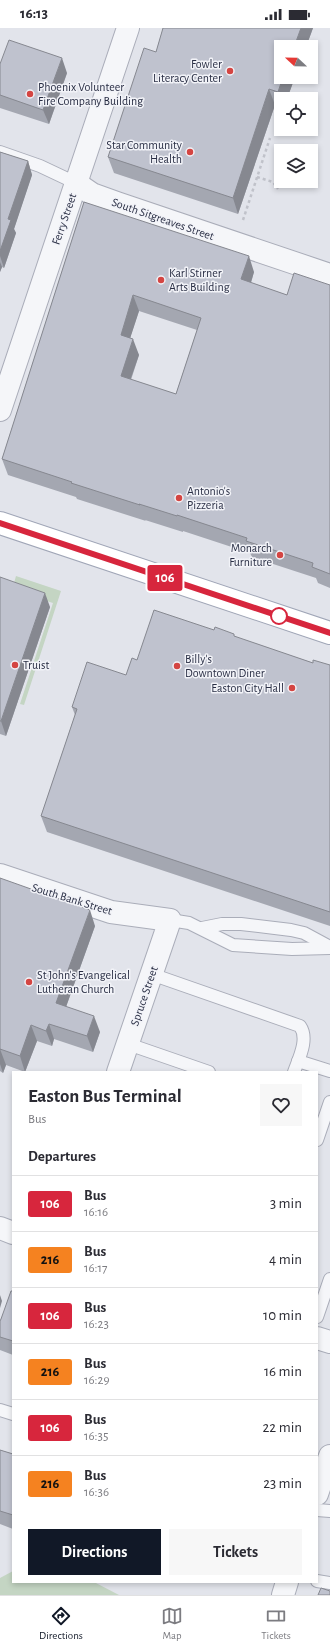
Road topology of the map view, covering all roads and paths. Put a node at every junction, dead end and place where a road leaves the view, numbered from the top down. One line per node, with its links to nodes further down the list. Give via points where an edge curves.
1 (128, 28): 5 (street, Ferry Street)
2 (270, 138): 4 (path)
3 (0, 152): 5 (lane, South Sitgreaves Street, via 40,166)
4 (257, 177): 6 (path, via 273,182); 7 (path)
5 (76, 183): 8 (street, South Sitgreaves Street, via 92,194); 9 (street, Ferry Street)
6 (278, 189)
7 (241, 224)
8 (330, 275)
9 (0, 410)
10 (0, 523): 11 (main road)
11 (330, 633)
12 (0, 875): 13 (street, South Bank Street, via 112,912)
13 (170, 920): 14 (lane); 16 (street, Spruce Street)
14 (202, 928): 15 (lane, via 233,945 292,949); 15 (lane, via 241,924 291,930 304,933)
15 (330, 948)
16 (151, 974): 17 (street, Spruce Street); 18 (lane, via 300,1026 304,1039)
17 (128, 1044): 19 (street, Spruce Street); 20 (lane)
18 (296, 1067): 21 (lane)
19 (118, 1071)
20 (206, 1071)
21 (330, 1071)
22 (330, 1102): 23 (lane)
23 (318, 1137)
24 (0, 1228): 25 (street)
25 (12, 1233)
26 (330, 1279): 27 (lane)
27 (318, 1314)
28 (318, 1338): 29 (street)
29 (330, 1342)
30 (0, 1410): 31 (lane)
31 (12, 1414)
32 (330, 1456): 33 (street)
33 (318, 1491)
34 (318, 1510): 35 (lane)
35 (330, 1511)
36 (318, 1581): 38 (lane)
37 (287, 1583): 39 (street)
38 (330, 1583)
39 (283, 1595)

